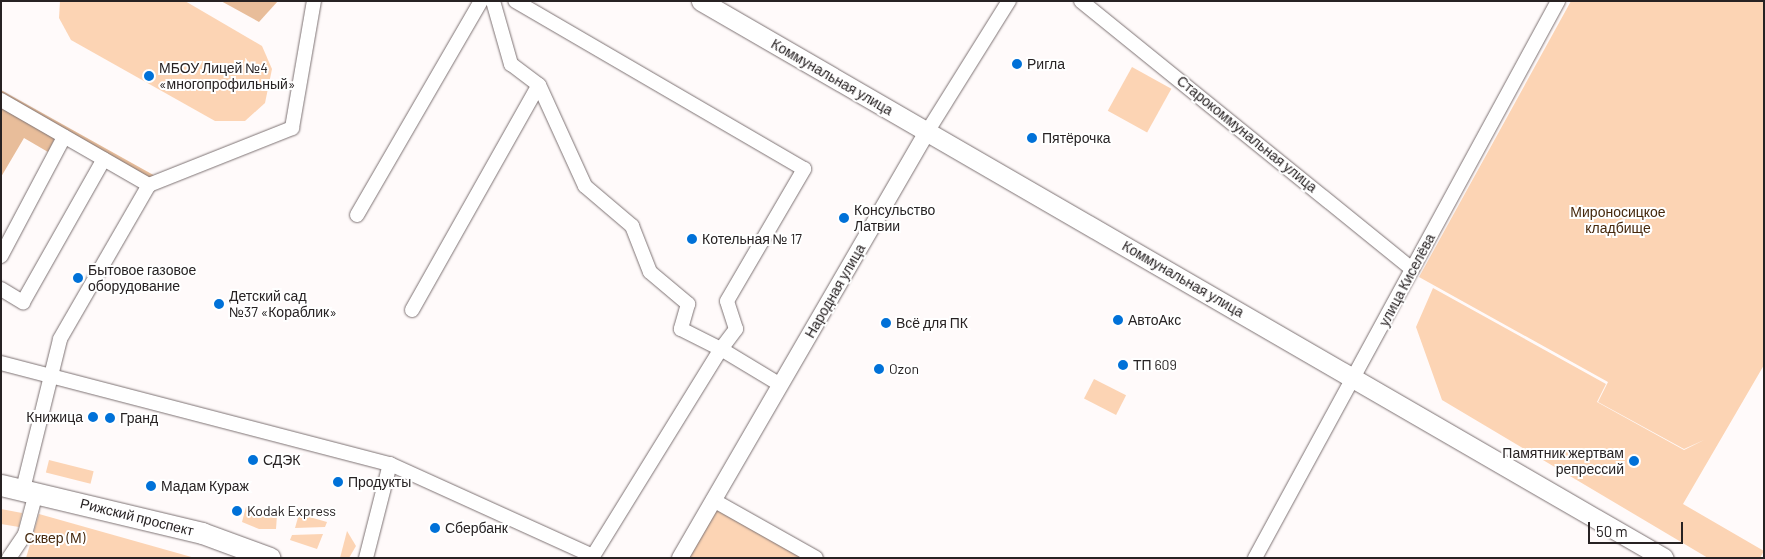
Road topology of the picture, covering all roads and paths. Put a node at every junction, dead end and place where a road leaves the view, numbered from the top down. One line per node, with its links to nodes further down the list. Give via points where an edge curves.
1 (314, 1): 14 (street, via 292,128)
2 (481, 1): 15 (street)
3 (494, 1): 9 (street, via 511,64)
4 (515, 1): 20 (street, via 804,168 727,301 736,329)
5 (701, 1): 11 (main road, Коммунальная улица)
6 (1009, 1): 11 (street, Народная улица)
7 (1081, 1): 17 (street, Старокоммунальная улица)
8 (1558, 1): 17 (street, улица Киселёва)
9 (539, 85): 19 (street); 20 (street, via 585,186 632,226 650,272 688,304 681,329)
10 (1, 100): 12 (street)
11 (927, 132): 23 (main road, Коммунальная улица); 24 (street, Народная улица)
12 (64, 137): 13 (street); 16 (street)
13 (104, 159): 14 (street); 18 (street, via 23,302)
14 (149, 185): 22 (street, via 60,339)
15 (357, 214)
16 (1, 256)
17 (1412, 269): 23 (street, улица Киселёва)
18 (1, 289)
19 (412, 310)
20 (721, 349): 24 (street); 25 (street, via 593,556)
21 (1, 364): 22 (street)
22 (49, 375): 25 (street); 27 (street)
23 (1356, 377): 34 (street, улица Киселёва); 35 (main road, Коммунальная улица)
24 (779, 384): 28 (street, Народная улица)
25 (390, 464): 31 (street)
26 (1, 484): 27 (main road, Рижский проспект)
27 (30, 491): 29 (street, via 25,534); 30 (main road, Рижский проспект, via 202,533)
28 (713, 500): 32 (street, Народная улица); 33 (street)
29 (9, 558)
30 (270, 558)
31 (366, 558)
32 (680, 558)
33 (816, 558)
34 (1255, 558)
35 (1664, 558)

